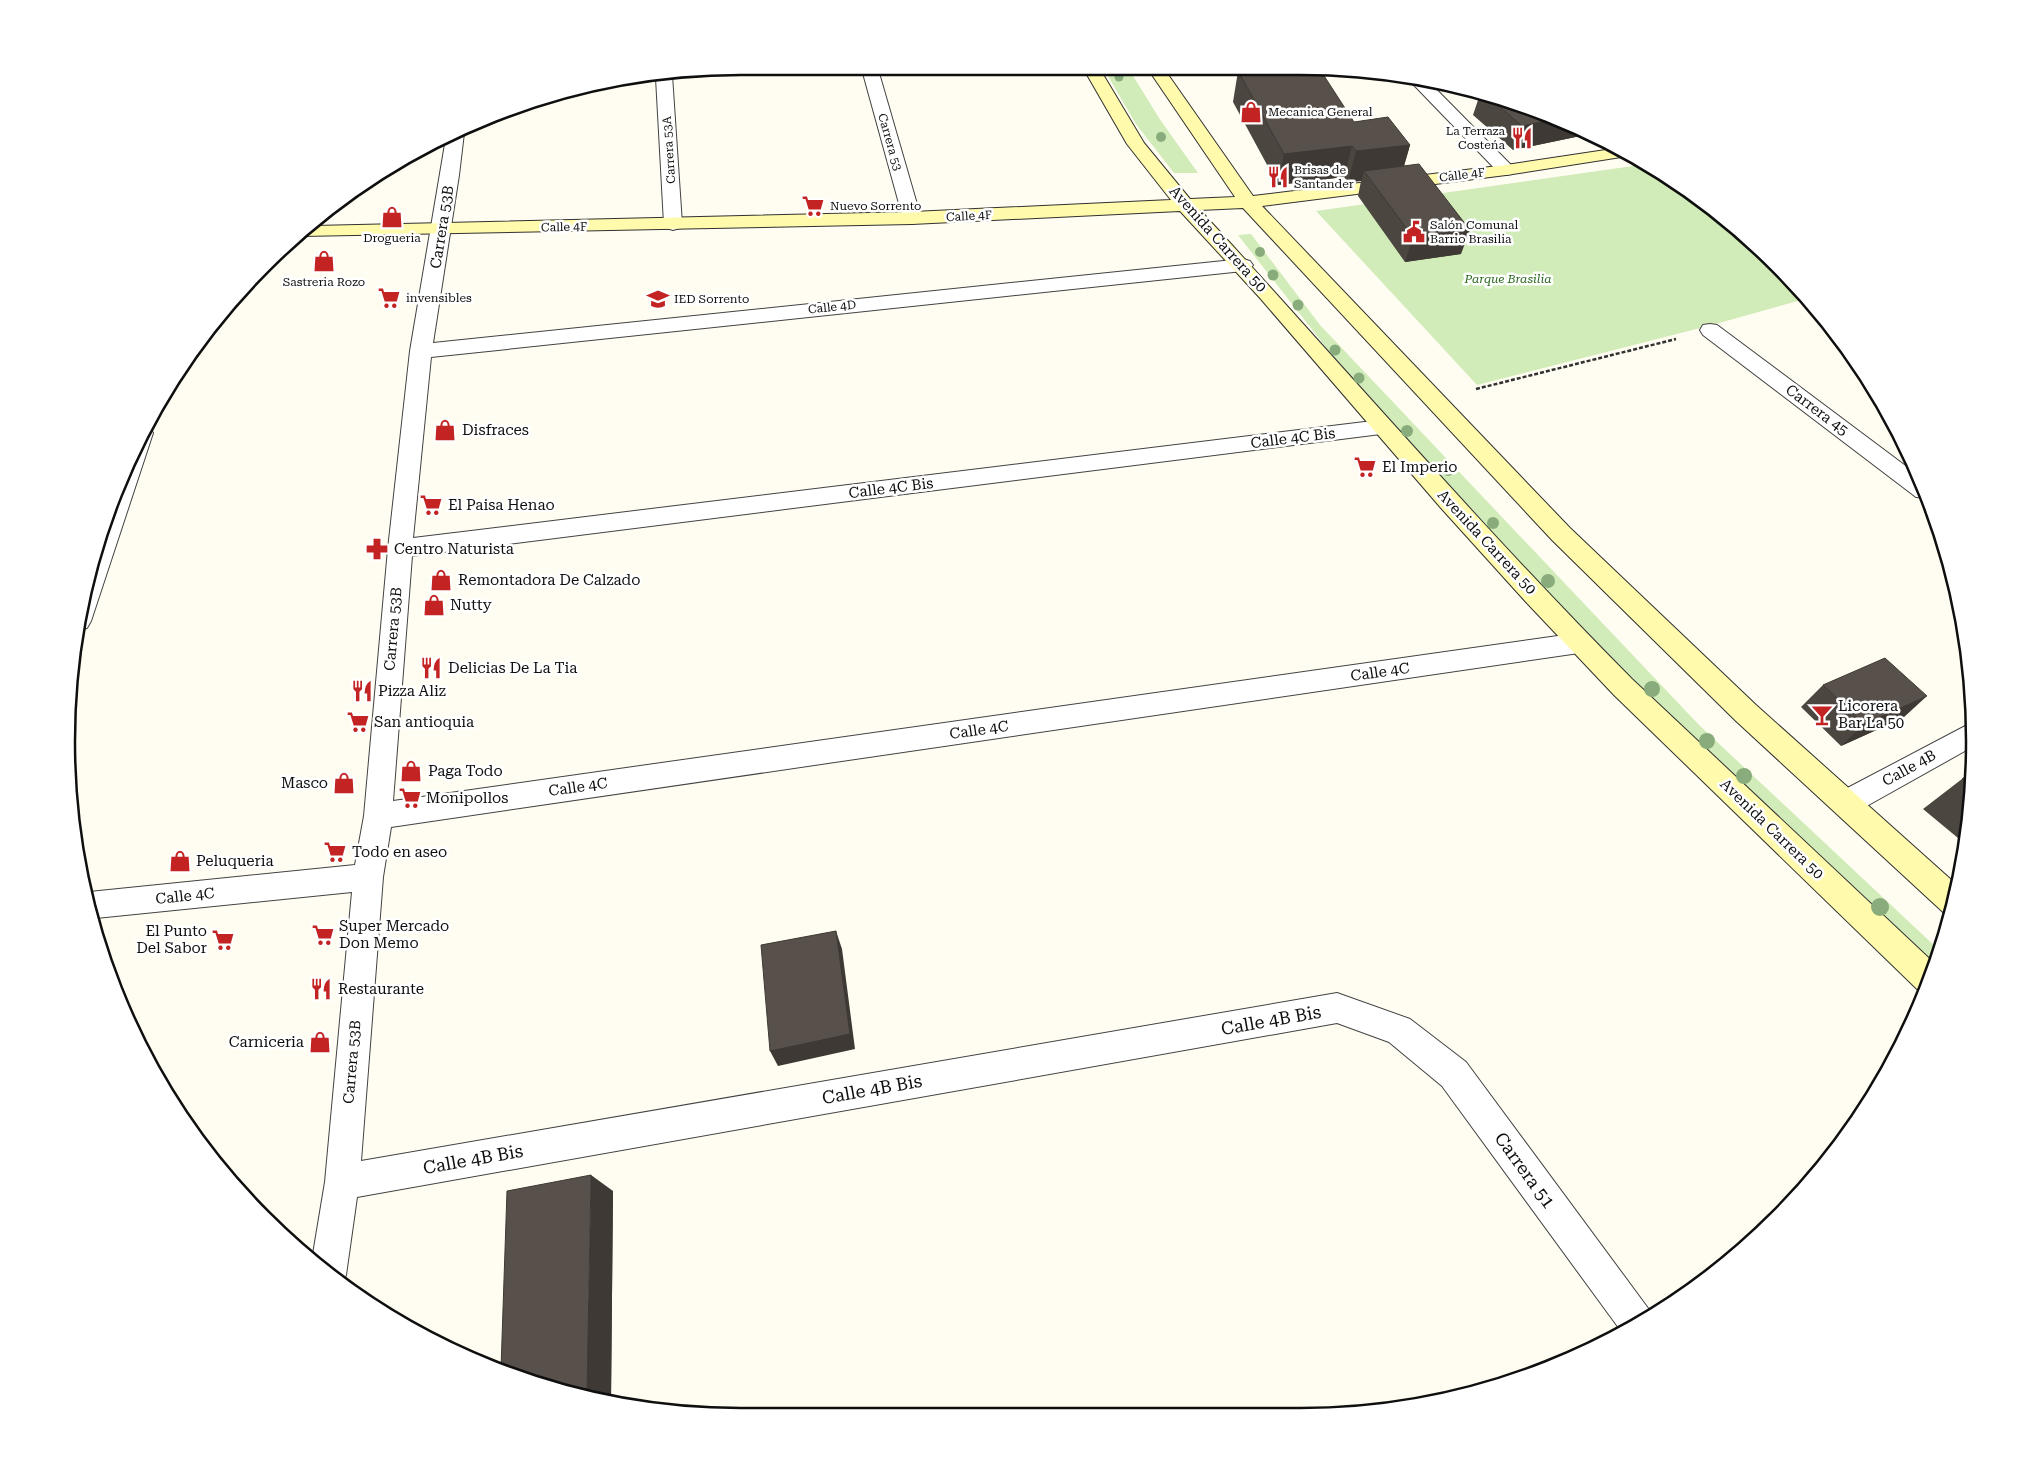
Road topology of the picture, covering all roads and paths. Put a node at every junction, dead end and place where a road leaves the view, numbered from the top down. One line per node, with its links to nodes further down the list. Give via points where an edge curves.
1 (872, 75): 11 (street, Carrera 53)
2 (1095, 75): 10 (main road, Avenida Carrera 50, via 1140,149)
3 (1160, 75): 9 (main road)
4 (664, 80): 12 (street, Carrera 53A)
5 (1425, 87): 8 (street)
6 (454, 141): 13 (street, Carrera 53B)
7 (1614, 154): 8 (main road, Calle 4F)
8 (1506, 170): 9 (main road, Calle 4F)
9 (1248, 202): 10 (main road, Calle 4F); 24 (main road, via 1561,534 1746,713)
10 (1185, 205): 11 (main road, Calle 4F); 15 (main road, Avenida Carrera 50)
11 (912, 218): 12 (main road, Calle 4F)
12 (673, 224): 13 (main road, Calle 4F)
13 (441, 230): 14 (main road, Calle 4F); 17 (street, Carrera 53B)
14 (312, 232)
15 (1243, 265): 17 (street, Calle 4D); 19 (main road, Avenida Carrera 50)
16 (1710, 330): 18 (path); 20 (street, Carrera 45)
17 (421, 351): 21 (street, Carrera 53B)
18 (1475, 390)
19 (1381, 427): 21 (street, Calle 4C Bis); 22 (main road, Avenida Carrera 50)
20 (1914, 483)
21 (400, 549): 25 (street, Carrera 53B)
22 (1579, 643): 25 (street, Calle 4C); 29 (main road, Avenida Carrera 50)
23 (1966, 737): 24 (street, Calle 4B)
24 (1846, 803): 27 (main road)
25 (378, 816): 26 (street, Carrera 53B)
26 (368, 877): 28 (street, Calle 4C); 31 (street, Carrera 53B)
27 (1947, 896)
28 (96, 905)
29 (1924, 974)
30 (1399, 1030): 31 (street, Calle 4B Bis, via 1337,1008); 33 (street, Carrera 51, via 1454,1074)
31 (342, 1182): 32 (street, Carrera 53B)
32 (330, 1265)
33 (1635, 1318)

